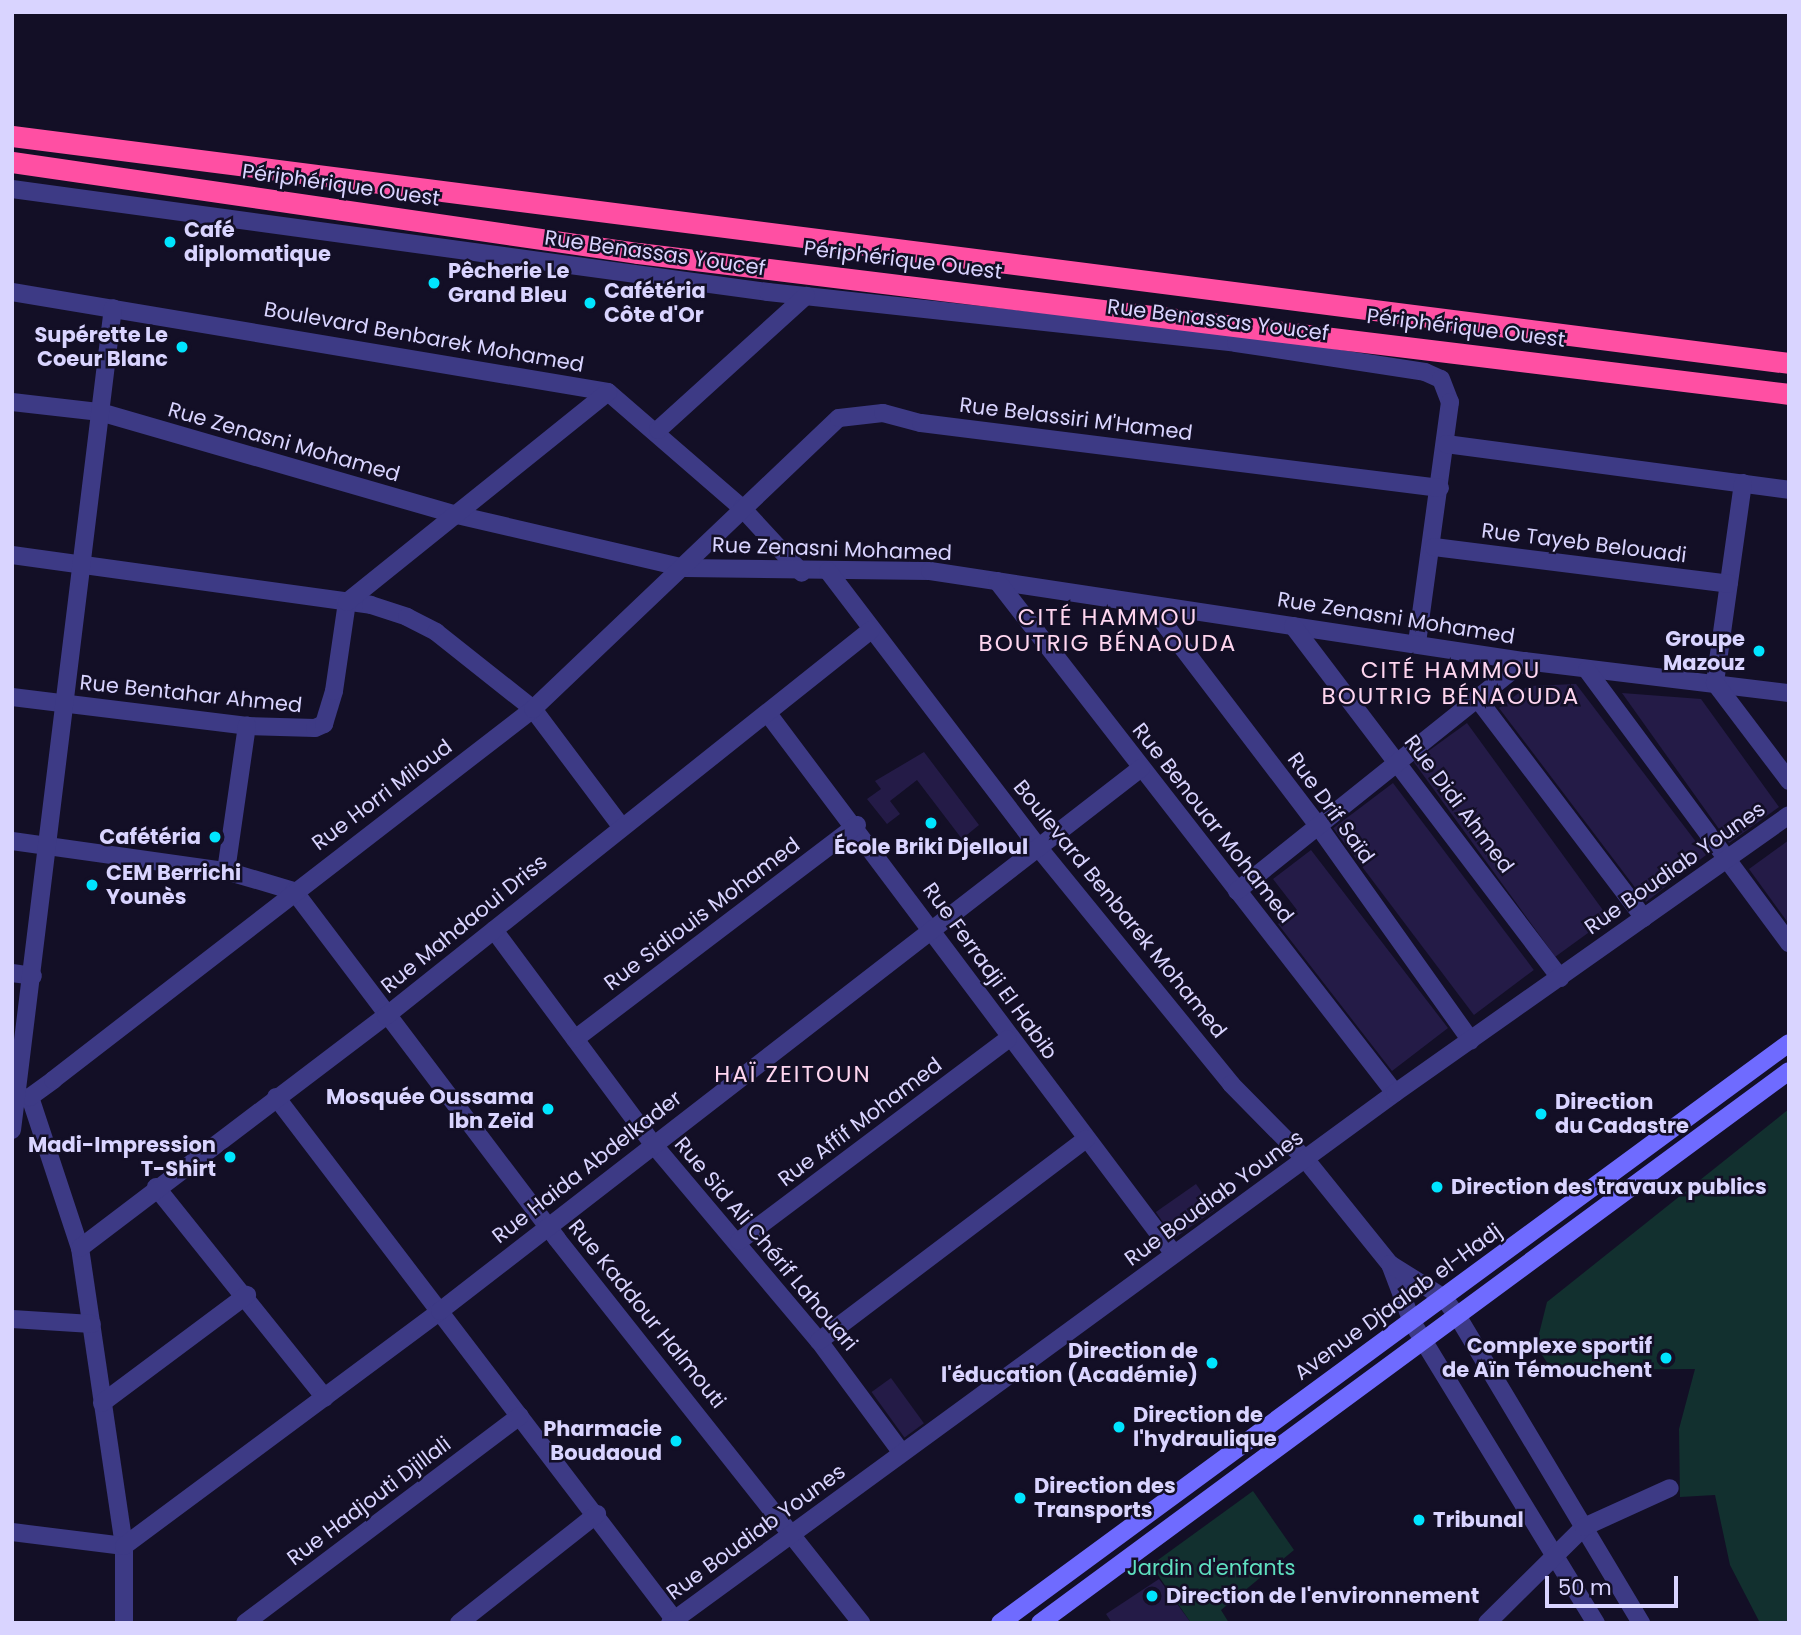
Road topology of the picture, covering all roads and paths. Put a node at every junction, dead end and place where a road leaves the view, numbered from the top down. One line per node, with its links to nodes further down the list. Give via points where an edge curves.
1 (12, 136): 7 (highway, Périphérique Ouest)
2 (12, 162): 9 (highway, Périphérique Ouest, via 638,253)
3 (12, 189): 5 (street, Rue Benassas Youcef)
4 (12, 292): 6 (street, Boulevard Benbarek Mohamed)
5 (806, 296): 12 (street); 13 (street, Rue Benassas Youcef, via 1236,343 1425,372 1441,379 1448,390)
6 (113, 308): 8 (street, Boulevard Benbarek Mohamed); 11 (street)
7 (1789, 363)
8 (608, 392): 12 (street, Boulevard Benbarek Mohamed); 18 (street)
9 (1789, 394)
10 (12, 402): 11 (street, Rue Zenasni Mohamed)
11 (100, 412): 18 (street, Rue Zenasni Mohamed); 21 (street)
12 (658, 430): 17 (street, Boulevard Benbarek Mohamed)
13 (1446, 444): 14 (street); 15 (street, Rue Benassas Youcef)
14 (1743, 483): 16 (street); 26 (street)
15 (1440, 488): 17 (street, Rue Belassiri M'Hamed, via 863,412 839,418); 19 (street, Rue Benassas Youcef)
16 (1789, 490)
17 (742, 508): 22 (street, Rue Horri Miloud); 24 (street, Boulevard Benbarek Mohamed)
18 (457, 515): 22 (street, Rue Zenasni Mohamed); 27 (street)
19 (1434, 547): 26 (street, Rue Tayeb Belouadi); 31 (street, Rue Benassas Youcef)
20 (12, 555): 21 (street)
21 (83, 566): 27 (street); 38 (street)
22 (685, 568): 24 (street, Rue Zenasni Mohamed); 39 (street, Rue Horri Miloud)
23 (828, 571): 24 (street, Rue Zenasni Mohamed); 25 (street, Rue Zenasni Mohamed, via 930,571); 30 (street, Boulevard Benbarek Mohamed)
24 (802, 573)
25 (997, 580): 28 (street, Rue Zenasni Mohamed); 43 (street, Rue Benouar Mohamed)
26 (1729, 584): 34 (street)
27 (347, 602): 39 (street, via 395,613 436,632); 41 (street, Rue Bentahar Ahmed, via 324,724 298,730)
28 (1150, 605): 29 (street, Rue Zenasni Mohamed); 48 (street, Rue Drif Saïd)
29 (1293, 626): 31 (street, Rue Zenasni Mohamed); 42 (street, Rue Didi Ahmed)
30 (871, 630): 40 (street, Rue Mahdaoui Driss); 51 (street, Boulevard Benbarek Mohamed)
31 (1417, 644): 32 (street, Rue Zenasni Mohamed)
32 (1524, 661): 33 (street, Rue Zenasni Mohamed); 37 (street)
33 (1587, 670): 34 (street, Rue Zenasni Mohamed); 52 (street)
34 (1715, 683): 35 (street, Rue Zenasni Mohamed); 44 (street)
35 (1789, 693)
36 (12, 697): 38 (street, Rue Bentahar Ahmed)
37 (1477, 698): 42 (street); 56 (street)
38 (68, 704): 41 (street, Rue Bentahar Ahmed); 50 (street)
39 (533, 709): 47 (street); 54 (street, Rue Horri Miloud)
40 (769, 715): 46 (street, Rue Ferradji El Habib); 47 (street, Rue Mahdaoui Driss)
41 (247, 726): 53 (street)
42 (1401, 763): 48 (street); 62 (street, Rue Didi Ahmed)
43 (1141, 768): 51 (street, Rue Haida Abdelkader); 55 (street, Rue Benouar Mohamed)
44 (1789, 781)
45 (1789, 815): 52 (street, Rue Boudiab Younes)
46 (857, 825): 58 (street, Rue Ferradji El Habib); 64 (street, Rue Sidiouis Mohamed)
47 (621, 826): 57 (street, Rue Mahdaoui Driss)
48 (1319, 827): 55 (street); 66 (street, Rue Drif Saïd)
49 (12, 841): 50 (street)
50 (49, 846): 53 (street); 61 (street)
51 (1038, 848): 58 (street, Rue Haida Abdelkader); 75 (street, Boulevard Benbarek Mohamed, via 1231,1084)
52 (1728, 858): 56 (street, Rue Boudiab Younes); 59 (street)
53 (226, 871): 54 (street)
54 (294, 891): 63 (street, Rue Kaddour Halmouti); 71 (street, Rue Horri Miloud)
55 (1237, 891): 69 (street, Rue Benouar Mohamed)
56 (1644, 918): 62 (street, Rue Boudiab Younes)
57 (494, 930): 63 (street, Rue Mahdaoui Driss); 64 (street, Rue Sid Ali Chérif Lahouari)
58 (935, 932): 65 (street, Rue Ferradji El Habib); 74 (street, Rue Haida Abdelkader)
59 (1789, 943)
60 (12, 973): 61 (street)
61 (33, 976): 71 (street)
62 (1560, 978): 66 (street, Rue Boudiab Younes)
63 (386, 1016): 70 (street, Rue Mahdaoui Driss); 77 (street, Rue Kaddour Halmouti)
64 (575, 1039): 74 (street, Rue Sid Ali Chérif Lahouari)
65 (1009, 1039): 73 (street, Rue Ferradji El Habib); 78 (street, Rue Affif Mohamed)
66 (1471, 1041): 69 (street, Rue Boudiab Younes)
67 (1789, 1043): 83 (main road, Avenue Djaalab el-Hadj)
68 (1789, 1071): 85 (main road)
69 (1395, 1093): 75 (street, Rue Boudiab Younes)
70 (276, 1097): 76 (street, Rue Mahdaoui Driss); 84 (street)
71 (19, 1099): 72 (street); 79 (street)
72 (12, 1130)
73 (1086, 1139): 80 (street, Rue Ferradji El Habib); 89 (street)
74 (653, 1144): 77 (street, Rue Haida Abdelkader); 78 (street, Rue Sid Ali Chérif Lahouari)
75 (1306, 1160): 80 (street, Rue Boudiab Younes); 81 (street, Boulevard Benbarek Mohamed)
76 (156, 1187): 79 (street, Rue Mahdaoui Driss); 82 (street)
77 (547, 1226): 84 (street, Rue Haida Abdelkader); 99 (street, Rue Kaddour Halmouti)
78 (739, 1241): 89 (street, Rue Sid Ali Chérif Lahouari)
79 (80, 1248): 88 (street)
80 (1174, 1254): 94 (street, Rue Boudiab Younes)
81 (1390, 1264): 83 (street, Boulevard Benbarek Mohamed); 87 (street, Boulevard Benbarek Mohamed)
82 (247, 1295): 91 (street); 92 (street)
83 (1444, 1298): 85 (street, Boulevard Benbarek Mohamed); 87 (main road, Avenue Djaalab el-Hadj)
84 (440, 1311): 91 (street, Rue Haida Abdelkader); 93 (street)
85 (1458, 1317): 90 (main road); 97 (street, Boulevard Benbarek Mohamed)
86 (12, 1319): 88 (street)
87 (1412, 1322): 90 (street, Boulevard Benbarek Mohamed); 107 (main road, Avenue Djaalab el-Hadj)
88 (92, 1324): 92 (street)
89 (819, 1341): 94 (street, Rue Sid Ali Chérif Lahouari)
90 (1426, 1341): 101 (street, Boulevard Benbarek Mohamed); 108 (main road)
91 (325, 1398): 100 (street, Rue Haida Abdelkader)
92 (102, 1403): 100 (street)
93 (520, 1416): 96 (street); 104 (street, Rue Hadjouti Djillali)
94 (901, 1452): 99 (street, Rue Boudiab Younes)
95 (1670, 1488): 97 (street)
96 (597, 1514): 102 (street); 105 (street)
97 (1584, 1527): 101 (street); 111 (street, Boulevard Benbarek Mohamed)
98 (12, 1532): 100 (street)
99 (793, 1535): 102 (street, Rue Boudiab Younes); 106 (street, Rue Kaddour Halmouti)
100 (124, 1546): 103 (street)
101 (1555, 1553): 109 (street); 110 (street, Boulevard Benbarek Mohamed)
102 (672, 1621)
103 (124, 1623)
104 (245, 1623)
105 (459, 1623)
106 (861, 1623)
107 (1000, 1623)
108 (1040, 1623)
109 (1487, 1623)
110 (1596, 1623)
111 (1641, 1623)

